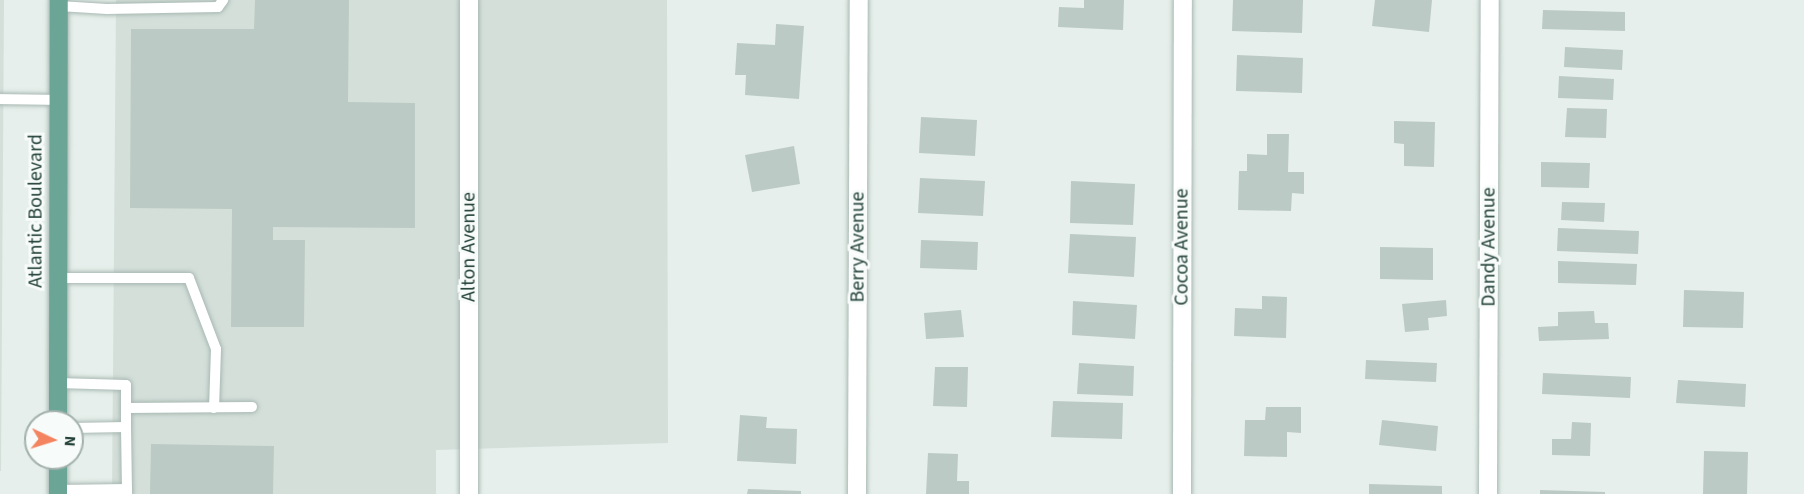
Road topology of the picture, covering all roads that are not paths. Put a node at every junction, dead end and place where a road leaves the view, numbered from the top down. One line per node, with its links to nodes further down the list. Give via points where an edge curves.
1 (223, 0): 6 (lane, via 218,7 107,9)
2 (469, 0): 20 (street, Alton Avenue)
3 (859, 0): 21 (street, Berry Avenue)
4 (1183, 0): 22 (street, Cocoa Avenue)
5 (1490, 0): 23 (street, Dandy Avenue)
6 (59, 3): 8 (main road, Atlantic Boulevard)
7 (0, 99): 8 (lane)
8 (58, 100): 9 (main road, Atlantic Boulevard)
9 (58, 278): 10 (main road, Atlantic Boulevard); 13 (lane, via 189,278 216,349)
10 (58, 383): 12 (lane, via 126,385); 14 (main road, Atlantic Boulevard)
11 (252, 407): 13 (lane)
12 (126, 408): 13 (lane); 15 (lane)
13 (214, 408)
14 (58, 410)
15 (126, 427): 16 (lane); 18 (lane)
16 (84, 428)
17 (58, 470): 19 (main road)
18 (127, 491): 19 (lane)
19 (58, 492)
20 (469, 494)
21 (857, 494)
22 (1182, 494)
23 (1488, 494)

